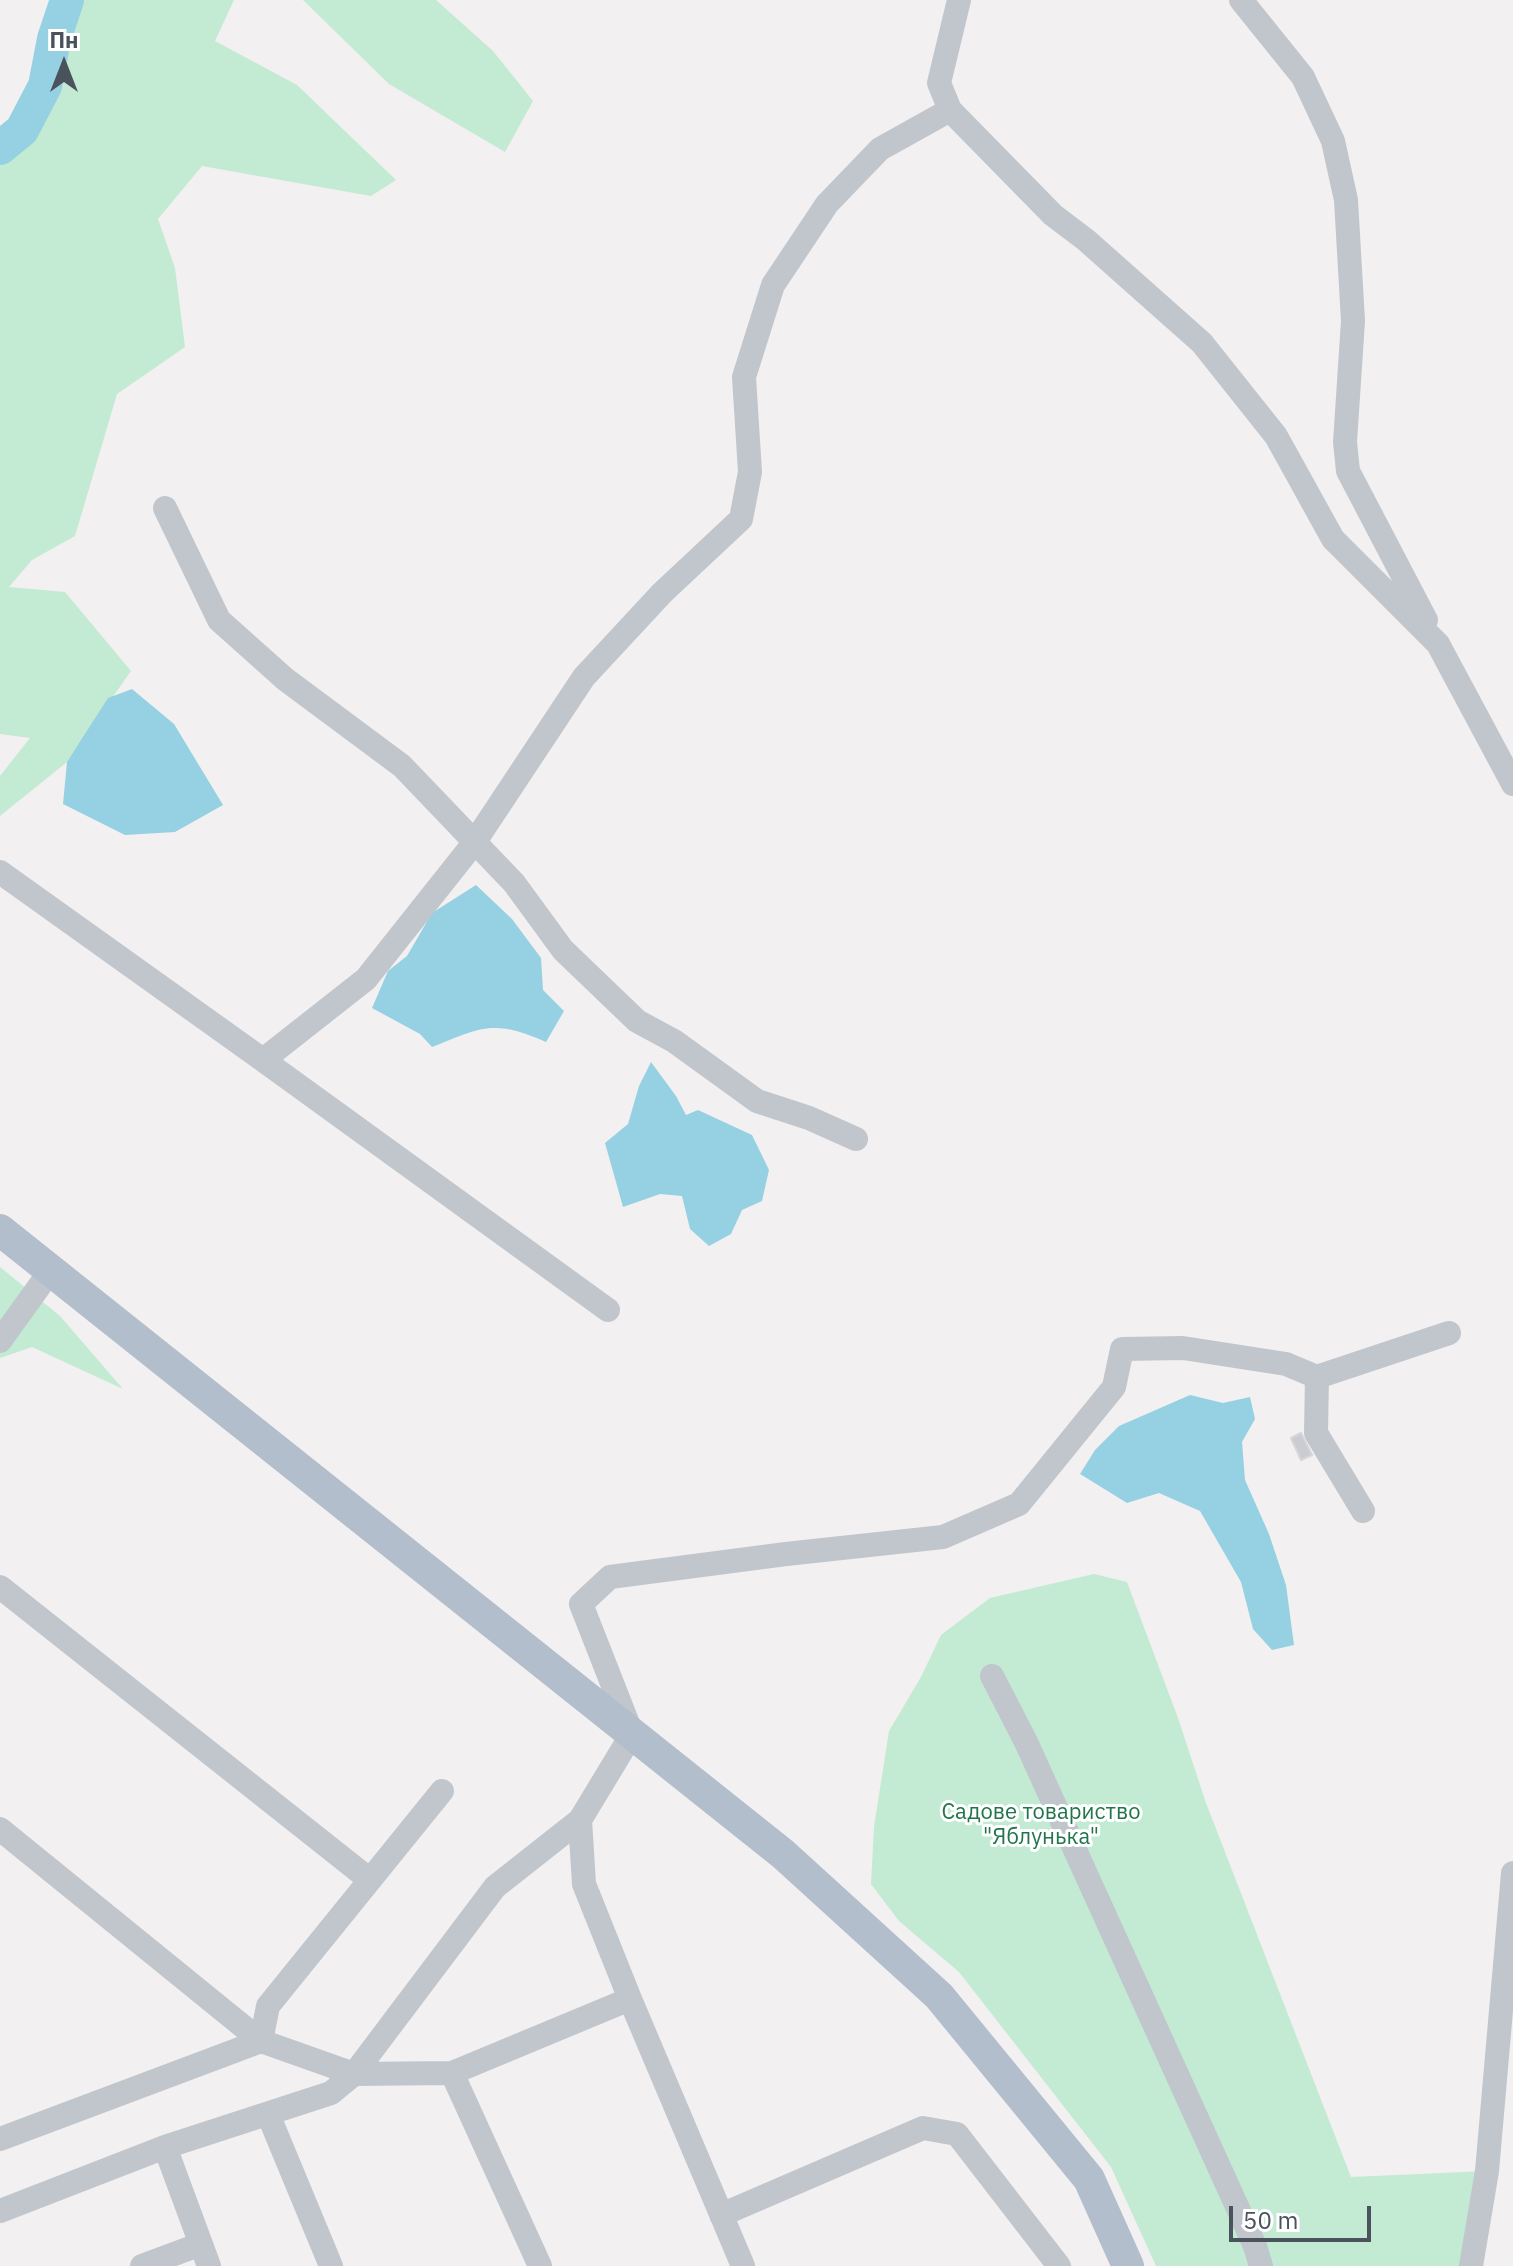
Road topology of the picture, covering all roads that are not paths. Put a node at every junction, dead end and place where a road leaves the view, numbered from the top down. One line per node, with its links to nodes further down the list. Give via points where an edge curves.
1 (959, 0): 3 (street, via 939,83)
2 (1241, 0): 5 (street, via 1303,77 1333,141 1346,200 1353,321 1348,471)
3 (950, 110): 5 (street, via 1053,215 1202,343 1276,436 1333,539); 7 (street, via 880,149 827,204 773,285 744,377 750,472 741,519 584,677)
4 (165, 508): 7 (street, via 219,620 285,679 402,766)
5 (1438, 644): 6 (street)
6 (1513, 784)
7 (474, 843): 9 (street, via 366,979); 10 (street, via 514,883 563,950 637,1021 757,1101)
8 (0, 872): 9 (street)
9 (263, 1060): 13 (street)
10 (856, 1139)
11 (0, 1230): 12 (main road)
12 (51, 1270): 15 (street); 20 (main road)
13 (608, 1310)
14 (1449, 1333): 16 (street)
15 (0, 1341)
16 (1317, 1377): 17 (street, via 1316,1433); 20 (street, via 1286,1364 1183,1348 1122,1349 1114,1387 1019,1504 943,1537 610,1577 581,1604)
17 (1363, 1511)
18 (0, 1587): 25 (street)
19 (992, 1676): 42 (street)
20 (632, 1734): 22 (street); 41 (main road, via 783,1854 939,1996 1089,2179)
21 (442, 1791): 25 (street)
22 (580, 1820): 26 (street, via 584,1884); 29 (street, via 495,1887)
23 (0, 1829): 27 (street)
24 (1513, 1873): 43 (street, via 1487,2171)
25 (370, 1880): 27 (street, via 268,2006)
26 (630, 1999): 28 (street); 34 (street)
27 (261, 2041): 29 (street); 31 (street)
28 (452, 2073): 29 (street); 38 (street)
29 (354, 2074): 30 (street, via 331,2093)
30 (268, 2114): 32 (street); 37 (street)
31 (0, 2139)
32 (165, 2147): 33 (street); 35 (street)
33 (0, 2211)
34 (721, 2215): 39 (street); 40 (street, via 923,2128 957,2134)
35 (205, 2255): 36 (street)
36 (142, 2266)
37 (331, 2266)
38 (540, 2266)
39 (743, 2266)
40 (1059, 2266)
41 (1128, 2266)
42 (1261, 2266)
43 (1471, 2266)

